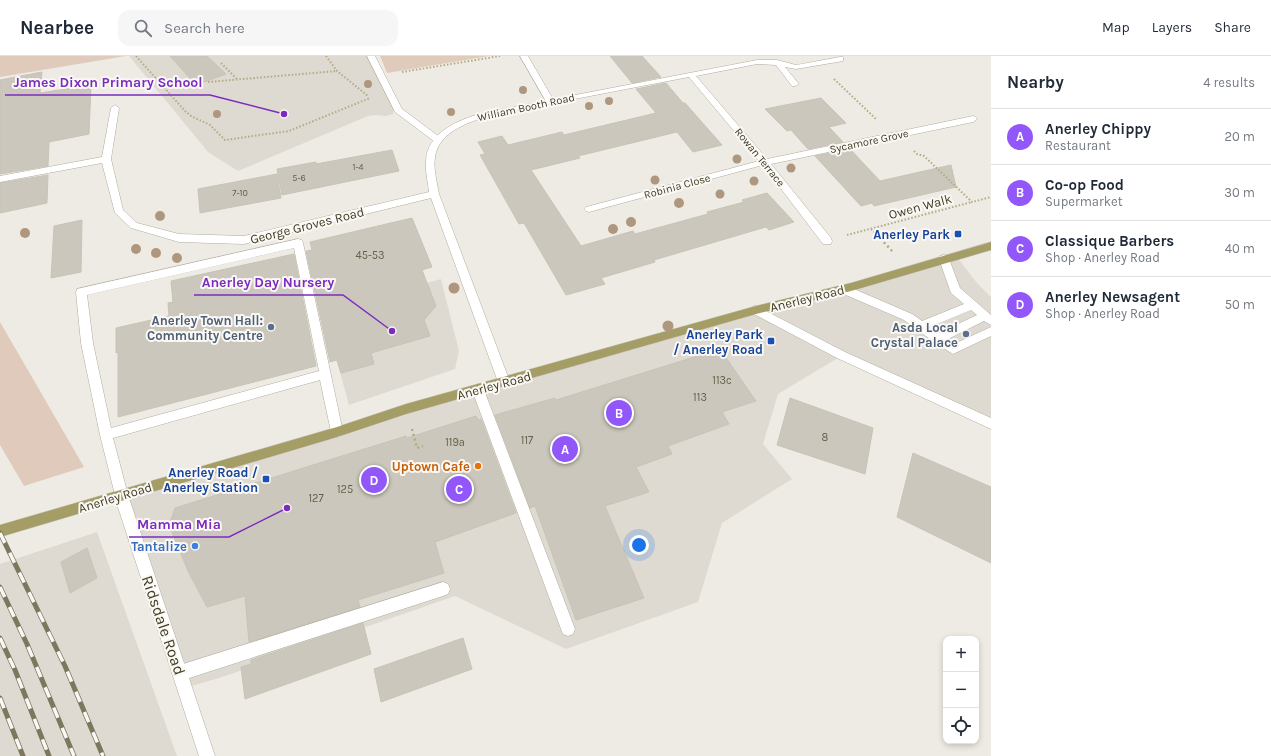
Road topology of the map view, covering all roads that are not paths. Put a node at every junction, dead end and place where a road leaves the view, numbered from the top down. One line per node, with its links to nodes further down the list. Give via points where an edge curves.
1 (371, 56): 10 (street, via 395,105 403,115)
2 (524, 56): 7 (street)
3 (840, 59): 4 (street, William Booth Road, via 796,68)
4 (775, 60): 5 (street, William Booth Road); 6 (street)
5 (691, 75): 7 (street, William Booth Road); 12 (street, Rowan Terrace)
6 (795, 84)
7 (550, 101): 10 (street, William Booth Road, via 478,116 460,124)
8 (115, 108): 11 (street, George Groves Road)
9 (973, 119): 12 (street, Sycamore Grove)
10 (438, 140): 14 (street, via 430,162)
11 (106, 159): 13 (street); 14 (street, George Groves Road, via 118,211 134,226 179,238 244,240)
12 (765, 162): 15 (street, Robinia Close); 16 (street, Rowan Terrace)
13 (0, 179)
14 (434, 194): 27 (street)
15 (589, 209)
16 (827, 241)
17 (991, 246): 18 (main road, Anerley Road)
18 (944, 259): 19 (main road, Anerley Road); 20 (street, via 955,290)
19 (843, 289): 21 (main road, Anerley Road); 23 (street, via 908,317)
20 (972, 305): 22 (street); 23 (street)
21 (756, 310): 27 (main road, Anerley Road); 29 (street, via 841,356)
22 (988, 318): 25 (street)
23 (921, 326): 25 (street)
24 (991, 331): 25 (street, via 953,349)
25 (938, 339)
26 (325, 374): 30 (street); 31 (street); 31 (street, Ridsdale Road, via 298,243 81,292 87,343)
27 (504, 382): 28 (main road, Anerley Road)
28 (478, 390): 30 (main road, Anerley Road, via 406,409); 35 (street)
29 (991, 424)
30 (337, 432): 32 (main road, Anerley Road)
31 (106, 435): 32 (street, Ridsdale Road)
32 (121, 495): 33 (main road, Anerley Road); 36 (street, Ridsdale Road)
33 (0, 531)
34 (443, 589): 36 (street)
35 (568, 629)
36 (180, 673): 37 (street, Ridsdale Road)
37 (207, 756)

